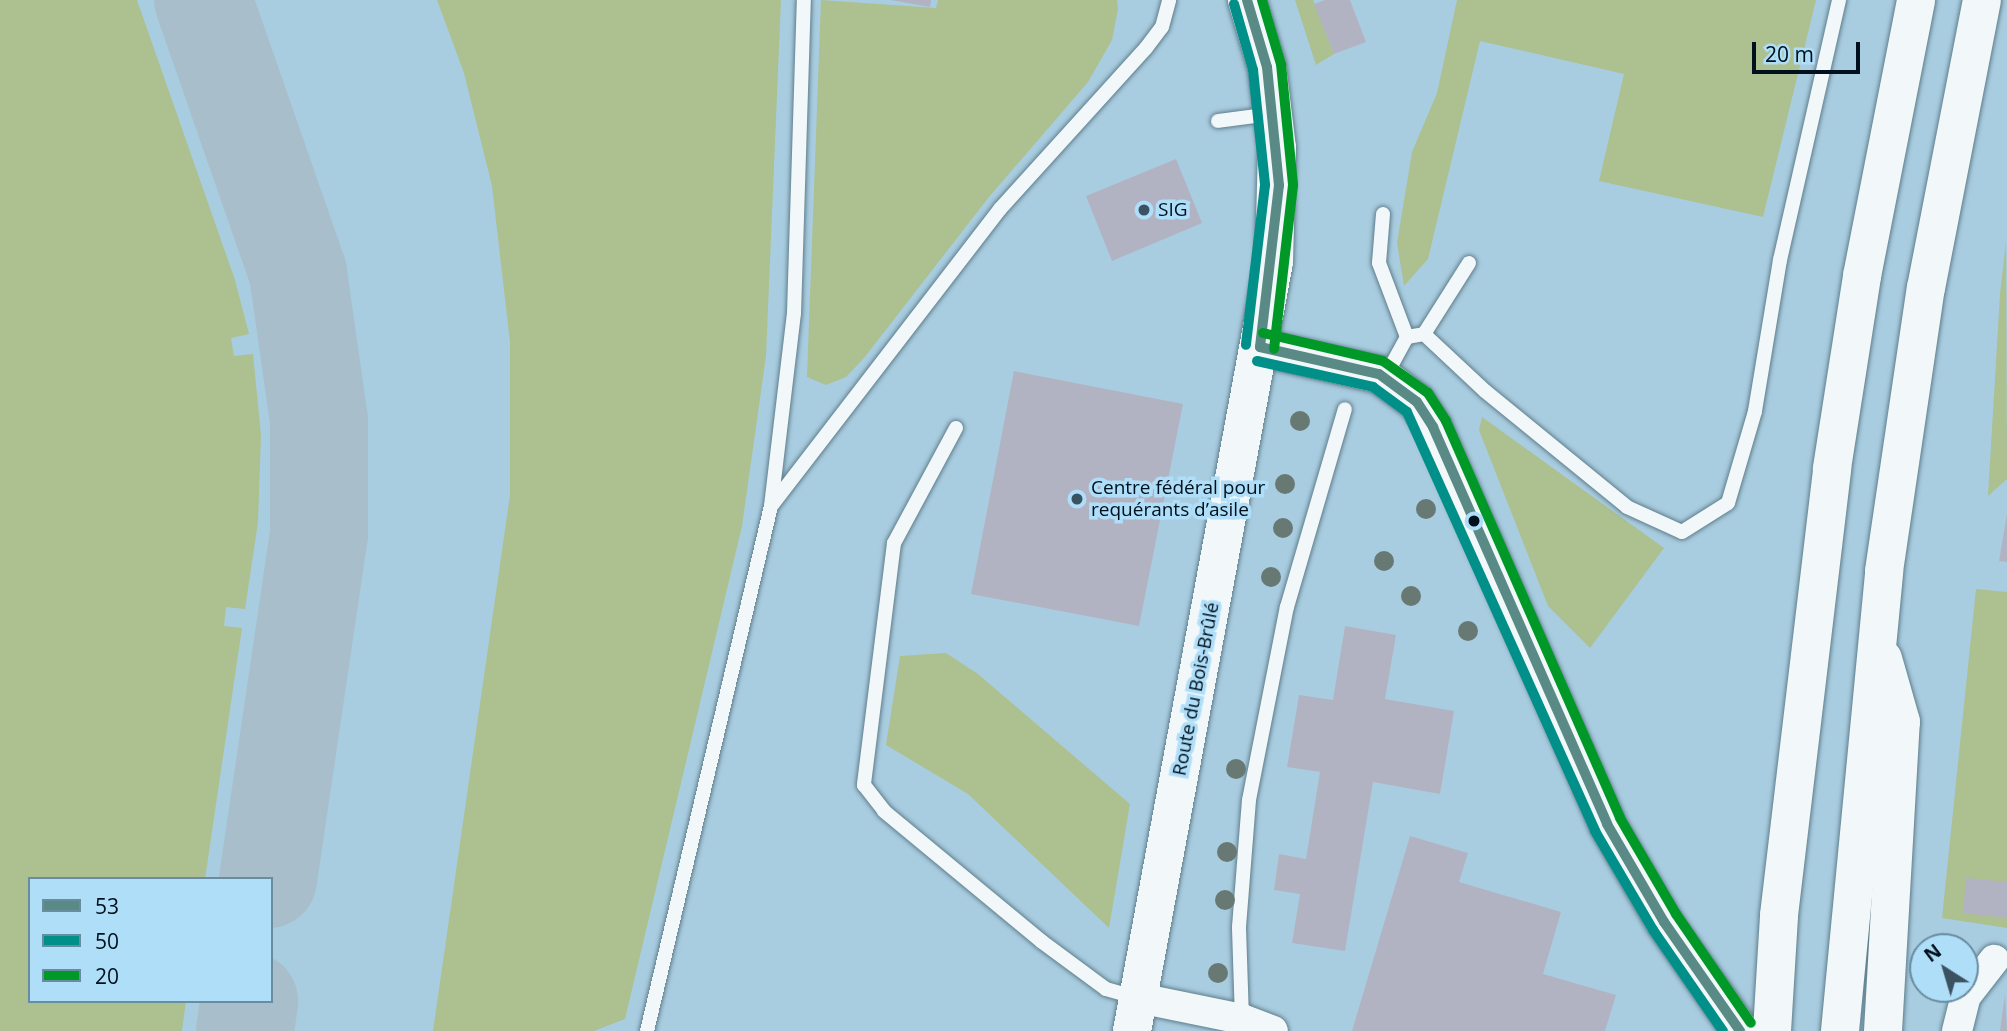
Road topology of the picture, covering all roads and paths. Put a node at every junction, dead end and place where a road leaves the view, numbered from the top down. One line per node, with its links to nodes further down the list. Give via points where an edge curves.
1 (804, 0): 17 (lane, via 794,313)
2 (1169, 0): 17 (lane, via 1162,27 1146,48 1000,209)
3 (1247, 0): 7 (main road, Route du Bois-Brûlé)
4 (1839, 0): 11 (lane, via 1780,260 1755,411 1728,503 1682,532 1627,507 1485,391)
5 (1916, 0): 19 (main road, via 1846,372)
6 (1982, 0): 18 (main road, via 1923,301)
7 (1273, 113): 8 (lane); 13 (main road, Route du Bois-Brûlé, via 1278,225)
8 (1219, 121)
9 (1382, 214): 12 (lane, via 1379,263)
10 (1469, 263): 11 (lane)
11 (1424, 334): 12 (lane)
12 (1407, 337): 14 (lane)
13 (1260, 346): 14 (street); 21 (main road, Route du Bois-Brûlé)
14 (1385, 377): 25 (street, via 1417,402 1433,427 1585,781 1702,980)
15 (1345, 409): 22 (lane, via 1287,607 1249,800 1239,927)
16 (956, 428): 21 (lane, via 894,543 864,785 884,811)
17 (771, 506): 23 (lane)
18 (1877, 637): 28 (main road); 29 (main road, via 1901,722)
19 (1779, 915): 26 (main road); 27 (main road)
20 (2000, 956): 30 (street, via 1966,996)
21 (1135, 1015): 22 (street)
22 (1242, 1019): 24 (street)
23 (647, 1031)
24 (1273, 1031)
25 (1740, 1031)
26 (1750, 1031)
27 (1772, 1031)
28 (1840, 1031)
29 (1882, 1031)
30 (1957, 1031)

